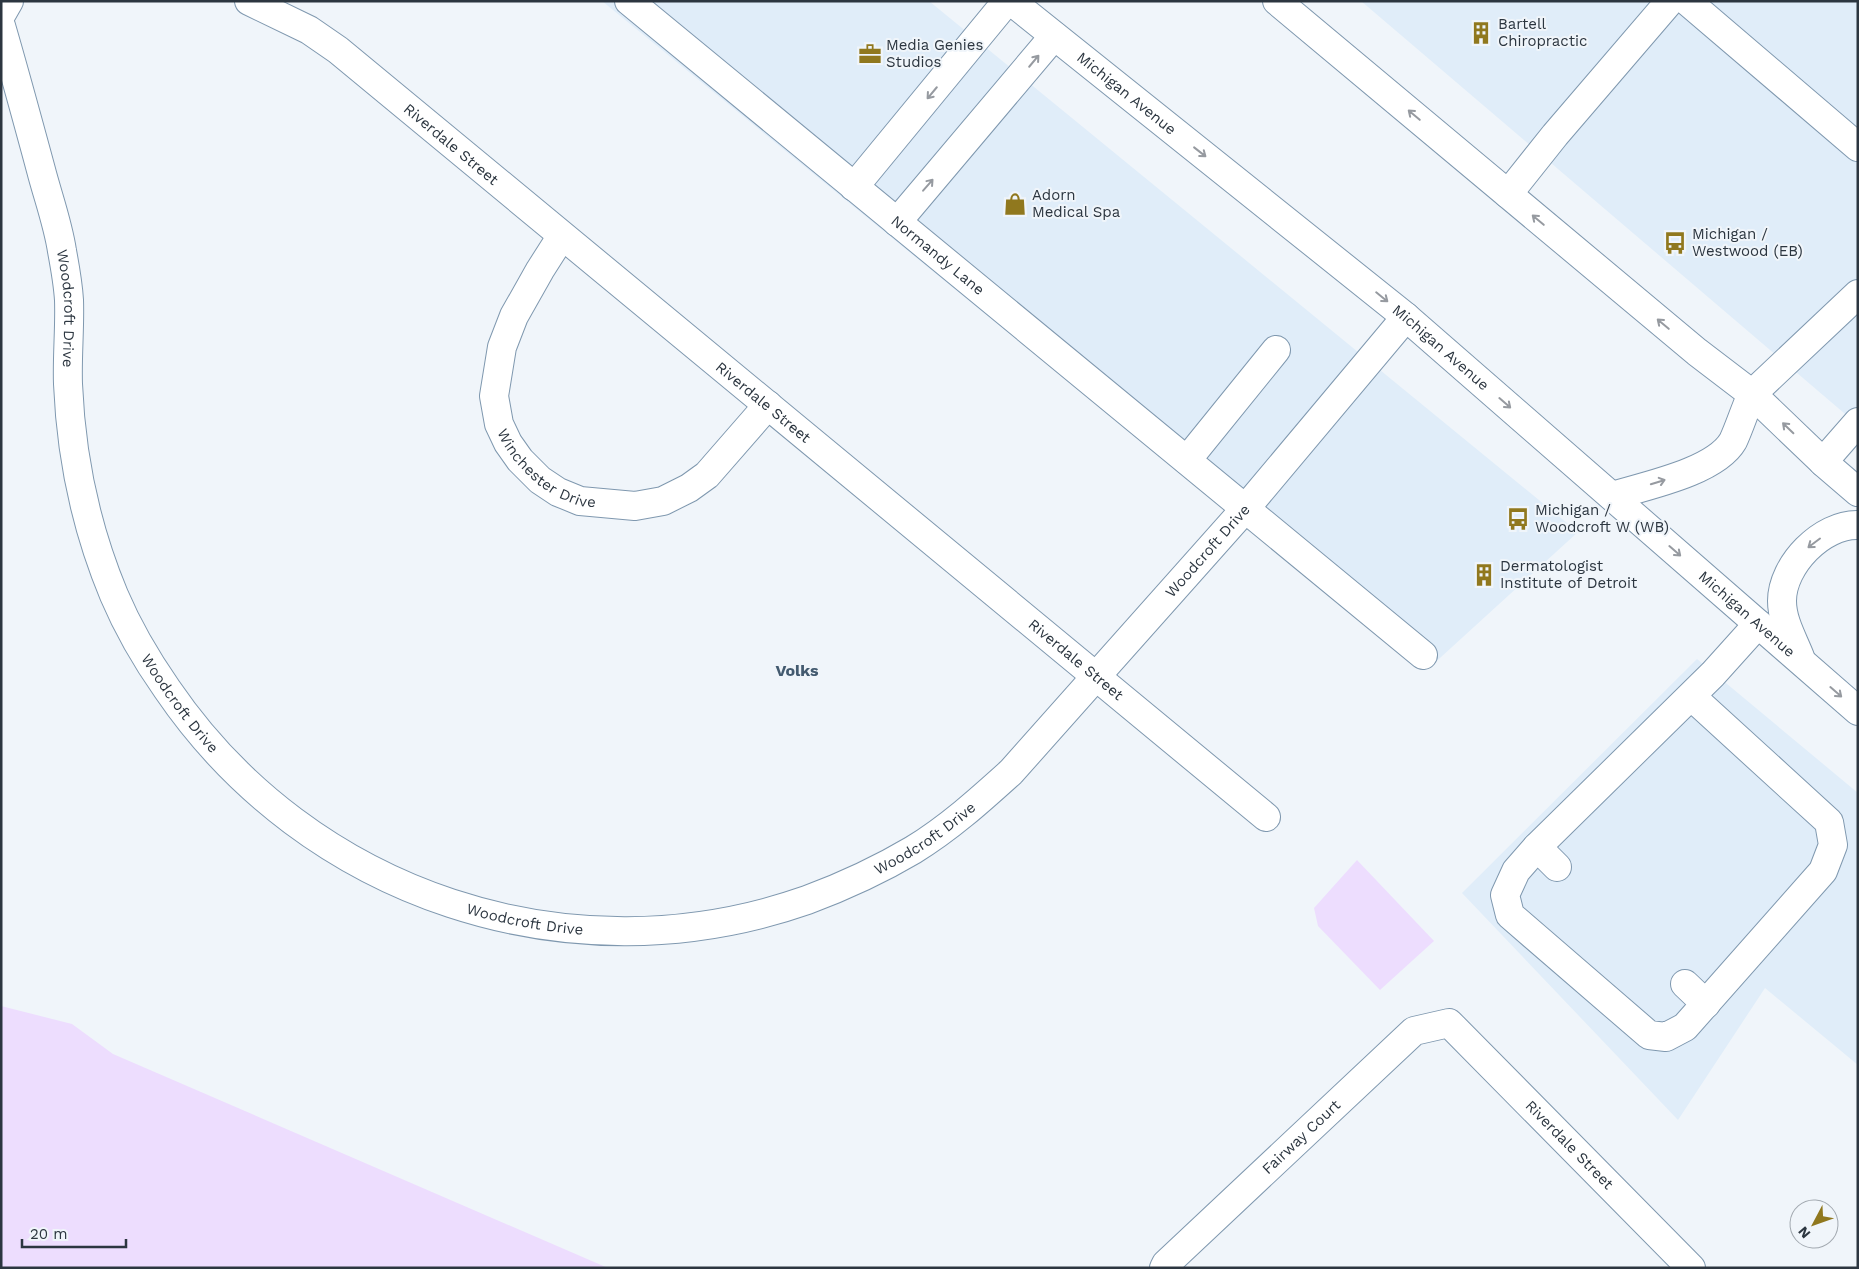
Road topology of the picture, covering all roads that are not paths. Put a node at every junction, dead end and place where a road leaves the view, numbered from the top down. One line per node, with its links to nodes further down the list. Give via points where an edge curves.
1 (8, 1): 9 (street)
2 (249, 1): 16 (street, Riverdale Street, via 309,30 338,50)
3 (629, 1): 13 (street, Normandy Lane)
4 (1008, 1): 13 (street, one-way to 13)
5 (1012, 1): 11 (street, Michigan Avenue)
6 (1277, 1): 14 (street, one-way to 6)
7 (1670, 1): 14 (street)
8 (1687, 1): 12 (street)
9 (1, 15)
10 (1, 26): 32 (street, Woodcroft Drive, via 62,246 69,298 68,383 73,445 89,524 114,594 155,672 208,744 267,802 350,860 444,902 541,925 585,930 649,930 693,927 751,916 807,900 848,883 911,851 940,832 1011,772)
11 (1054, 36): 15 (street, one-way to 11); 18 (street, Michigan Avenue, one-way to 18)
12 (1858, 147)
13 (854, 187): 15 (street, Normandy Lane)
14 (1508, 194): 20 (street, one-way to 14)
15 (896, 222): 23 (street, Normandy Lane)
16 (561, 236): 21 (street, Riverdale Street); 21 (street, Winchester Drive, via 514,316 502,347 494,396 499,424 508,443 540,480 580,501 635,506 663,500 707,475)
17 (1858, 294): 20 (street)
18 (1406, 317): 26 (street, Michigan Avenue, one-way to 26); 27 (street, Woodcroft Drive)
19 (1276, 350): 23 (street)
20 (1752, 394): 24 (street, one-way to 20); 26 (street, one-way to 20, via 1712,462 1732,442)
21 (768, 405): 32 (street, Riverdale Street)
22 (1858, 422): 24 (street)
23 (1186, 460): 27 (street, Normandy Lane)
24 (1823, 462): 25 (street)
25 (1858, 492)
26 (1612, 496): 29 (street, Michigan Avenue, one-way to 29)
27 (1245, 509): 30 (street, Normandy Lane); 32 (street, Woodcroft Drive)
28 (1858, 525): 31 (street, one-way to 31, via 1830,531 1805,550 1786,580 1782,601 1785,621)
29 (1758, 624): 31 (street, Michigan Avenue); 33 (street)
30 (1423, 654)
31 (1804, 664): 34 (street, Michigan Avenue, one-way to 34)
32 (1097, 676): 35 (street, Riverdale Street)
33 (1691, 696): 36 (street); 39 (street, via 1829,822 1833,844 1823,871)
34 (1858, 711)
35 (1266, 817)
36 (1537, 847): 37 (street); 39 (street, via 1516,871 1505,895 1510,914 1649,1035 1666,1037 1685,1027)
37 (1557, 867)
38 (1685, 984): 39 (street)
39 (1706, 1004)
40 (1449, 1022): 41 (street, Fairway Court, via 1414,1031); 42 (street, Riverdale Street)
41 (1163, 1267)
42 (1691, 1268)

